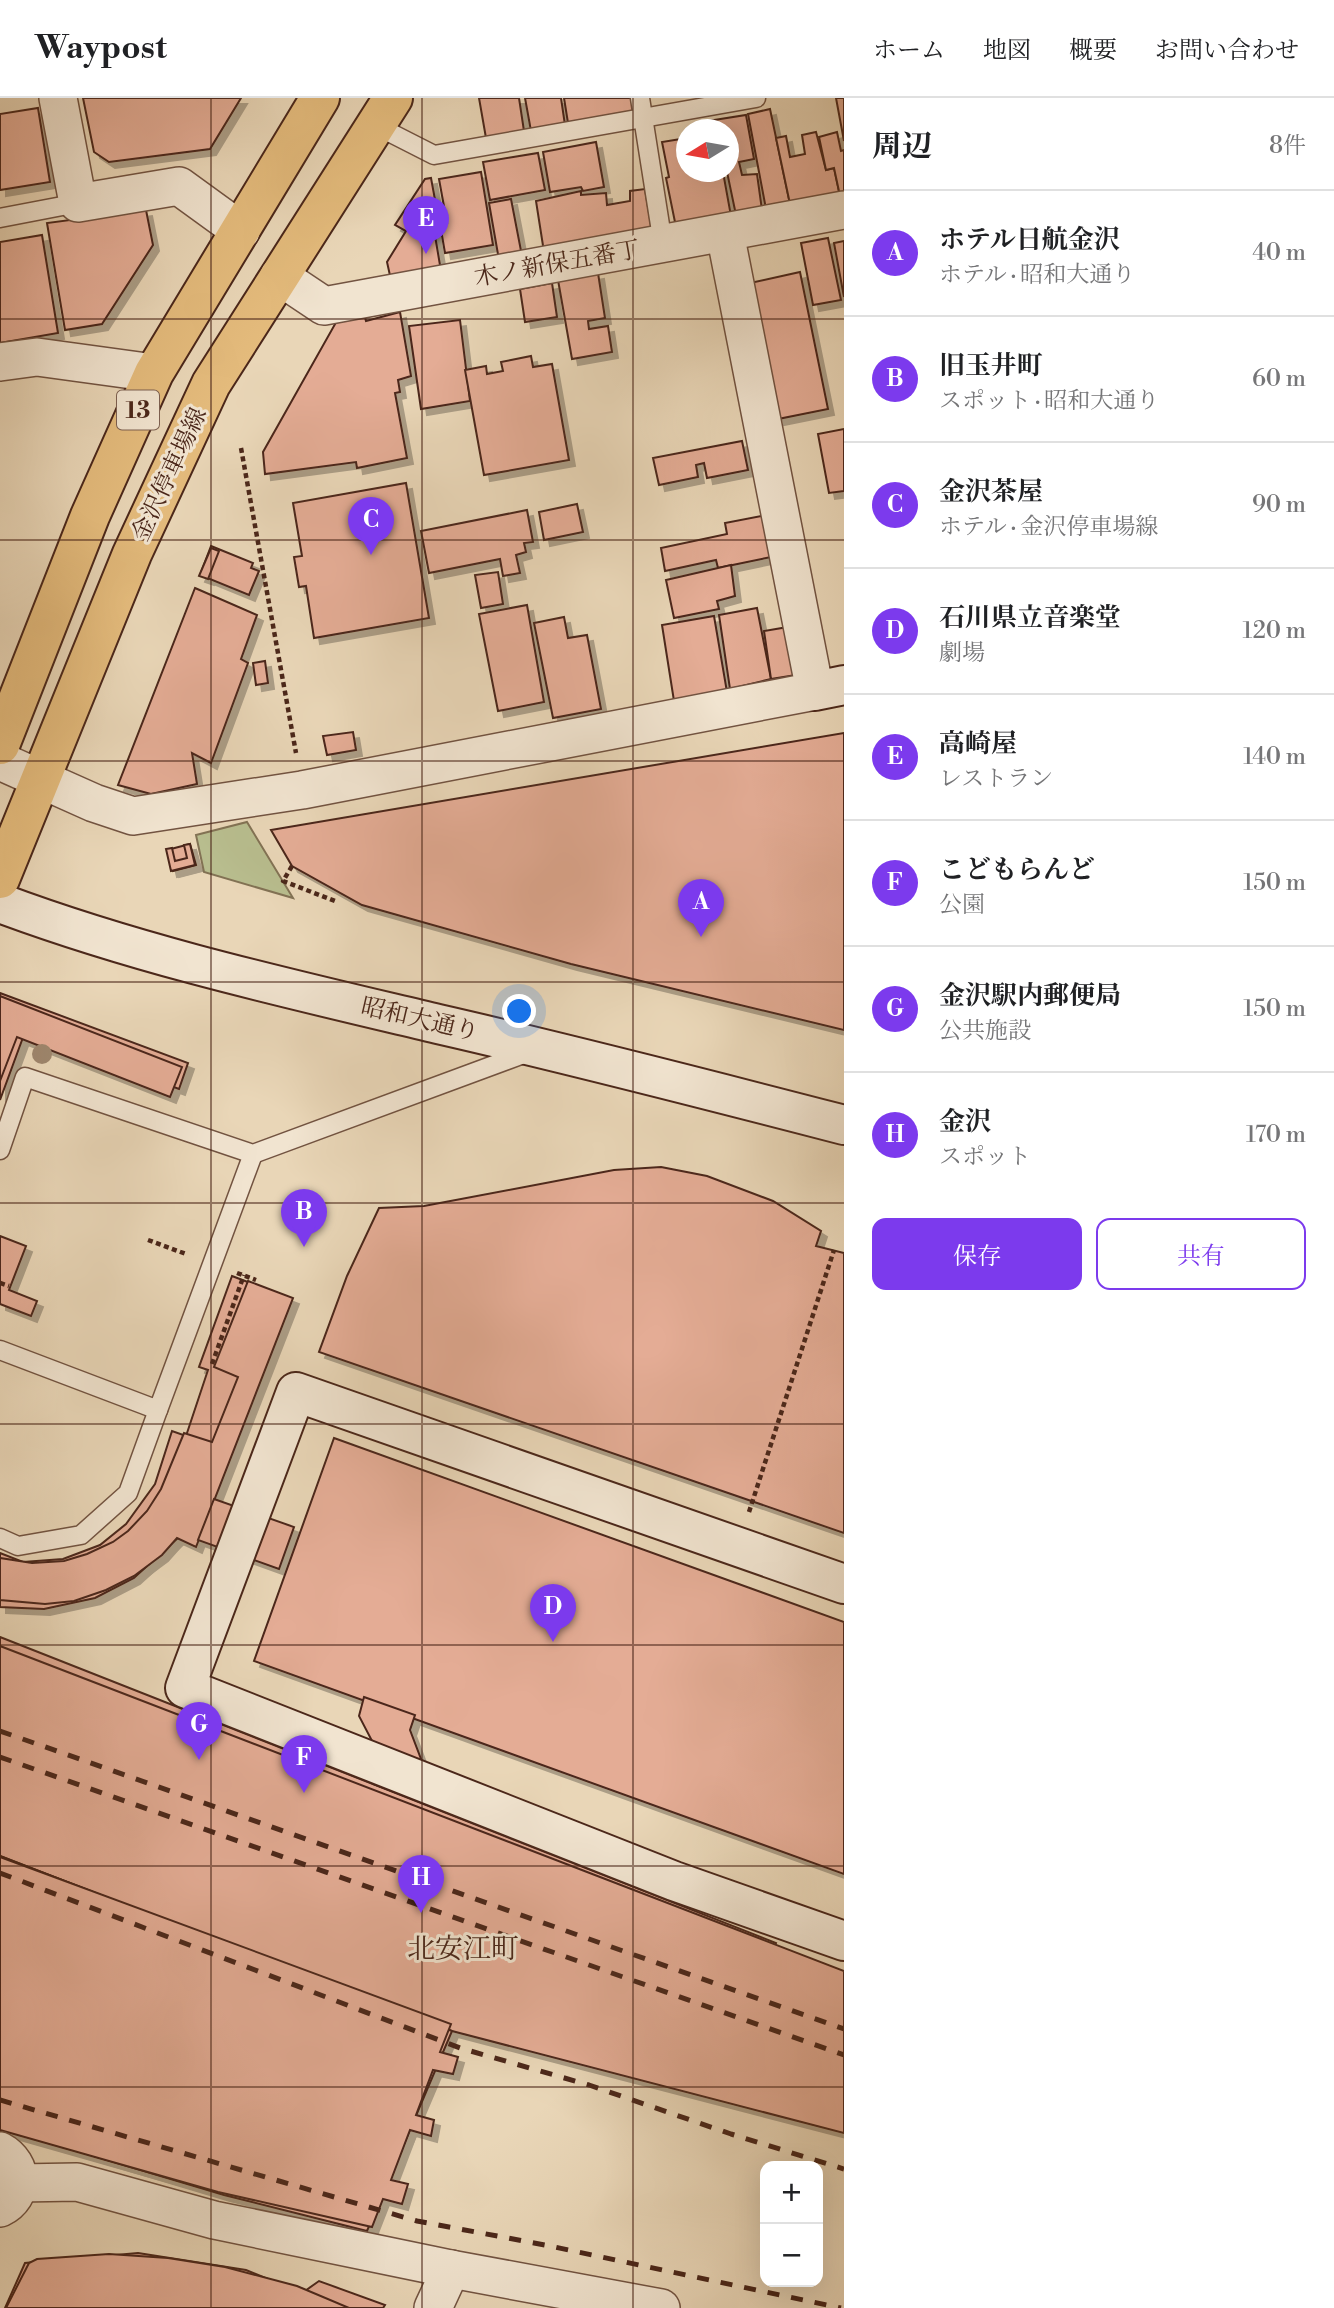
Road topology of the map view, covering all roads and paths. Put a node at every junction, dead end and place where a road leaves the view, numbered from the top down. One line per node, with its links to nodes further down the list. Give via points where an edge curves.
1 (58, 98): 7 (street)
2 (320, 98): 10 (main road, 13)
3 (640, 98): 6 (lane)
4 (756, 98): 6 (lane)
5 (385, 112): 6 (lane, via 434,155); 13 (main road, 金沢停車場線 / 13)
6 (643, 118): 12 (lane)
7 (78, 203): 9 (lane); 10 (street, via 179,186)
8 (844, 210): 11 (street, 木ノ新保五番丁)
9 (0, 218)
10 (241, 231): 15 (main road, 13)
11 (725, 233): 12 (street, 木ノ新保五番丁); 17 (street)
12 (663, 244): 13 (street, 木ノ新保五番丁, via 324,306)
13 (279, 276): 20 (main road, 金沢停車場線 / 13, via 211,384 132,554)
14 (0, 362): 15 (street, via 37,357)
15 (154, 373): 18 (main road, 13, via 90,516)
16 (242, 448): 21 (path)
17 (830, 688): 21 (street)
18 (0, 745)
19 (0, 761): 20 (street)
20 (40, 779): 21 (street, via 133,816); 23 (main road, 金沢停車場線 / 13)
21 (303, 790)
22 (292, 866): 24 (path, via 283,881)
23 (0, 879)
24 (335, 901)
25 (0, 903): 26 (street, 昭和大通り, via 213,971)
26 (540, 1048): 27 (street, 昭和大通り); 29 (lane)
27 (844, 1125)
28 (0, 1150): 29 (lane, via 25,1077)
29 (253, 1154): 36 (lane)
30 (834, 1250): 38 (path)
31 (244, 1275): 35 (path)
32 (0, 1283): 33 (path)
33 (9, 1286)
34 (0, 1350): 36 (lane)
35 (212, 1364)
36 (158, 1410): 37 (lane, via 128,1493 81,1535 18,1546)
37 (0, 1538)
38 (738, 1546): 39 (street); 40 (street, via 296,1392 185,1688 674,1881)
39 (844, 1584)
40 (844, 1941)
41 (0, 2151): 42 (street, via 15,2165)
42 (9, 2195): 43 (street, via 77,2182 214,2220)
43 (451, 2269): 44 (street); 45 (street)
44 (433, 2308)
45 (661, 2308)

